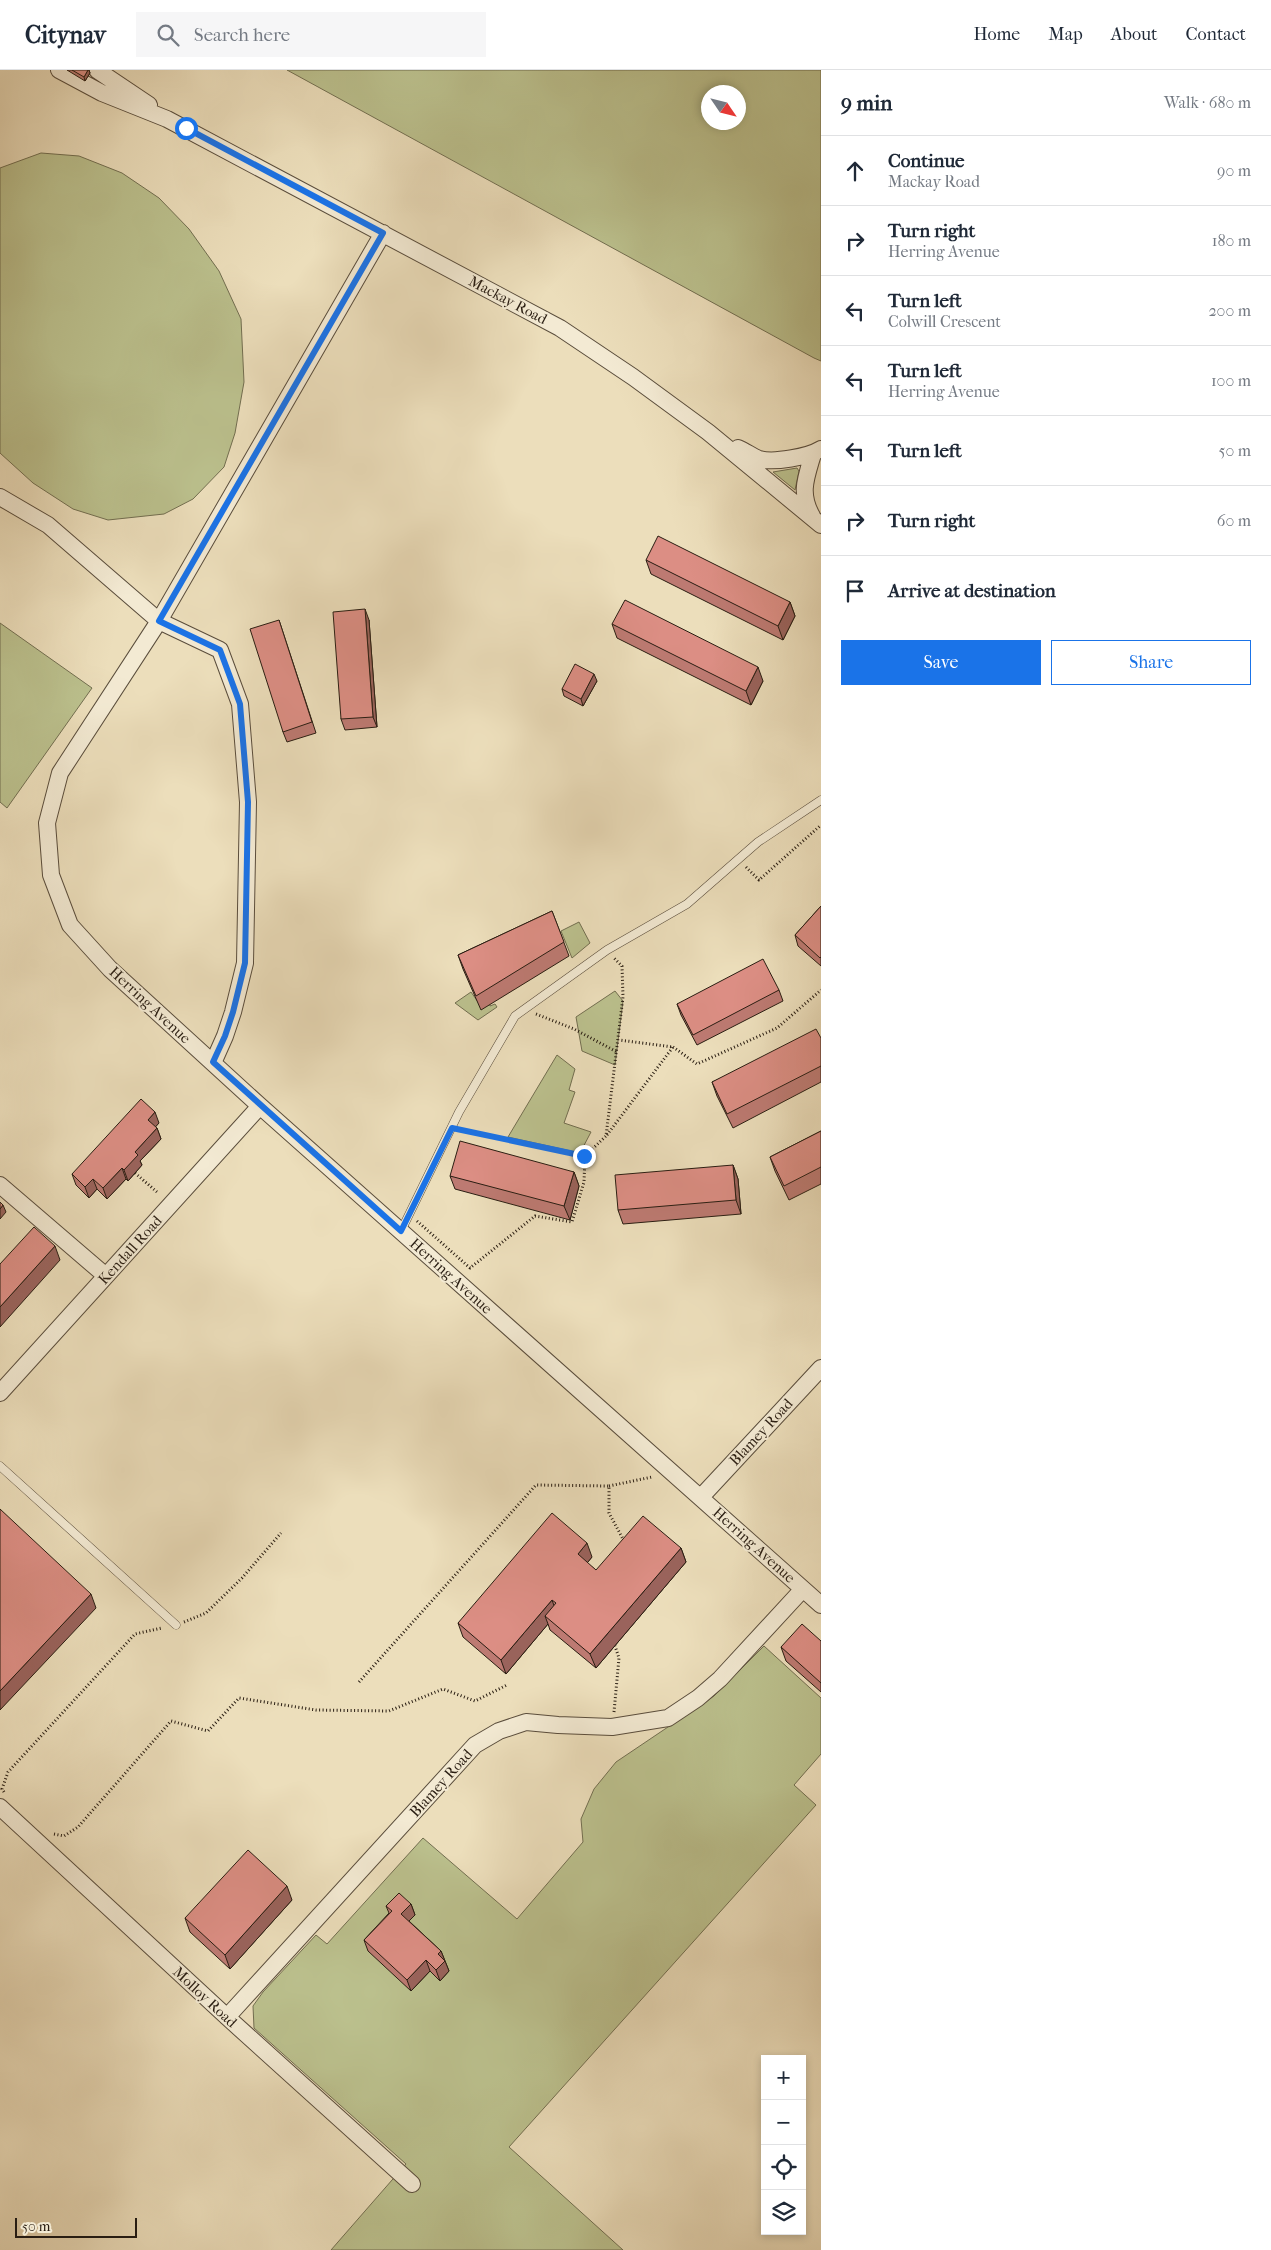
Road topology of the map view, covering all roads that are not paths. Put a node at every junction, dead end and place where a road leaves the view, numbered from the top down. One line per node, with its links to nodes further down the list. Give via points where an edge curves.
1 (59, 70): 3 (street, Mackay Road, via 102,93)
2 (97, 70): 3 (street, Mackay Road)
3 (167, 119): 4 (street, Mackay Road)
4 (383, 233): 5 (street, Mackay Road, via 560,328); 9 (street, Herring Avenue)
5 (708, 432): 6 (street, via 760,459 780,459); 8 (street, Mackay Road)
6 (817, 451): 8 (street, via 804,485 805,503)
7 (0, 497): 9 (street, via 48,525)
8 (818, 522)
9 (159, 621): 11 (street, via 220,650 240,704 248,802 245,963 233,1012); 11 (street, Herring Avenue, via 60,773 47,823 51,875 70,925 110,969)
10 (821, 800): 14 (lane, via 758,842 686,904 607,950 515,1016 452,1128)
11 (213, 1062): 12 (street, Herring Avenue)
12 (260, 1106): 14 (street, Herring Avenue); 15 (street, Kendall Road)
13 (0, 1185): 15 (street)
14 (401, 1231): 19 (street, Herring Avenue)
15 (106, 1276): 17 (street, Kendall Road)
16 (821, 1368): 19 (street, Blamey Road)
17 (0, 1393)
18 (0, 1466): 22 (lane)
19 (701, 1497): 20 (street, Herring Avenue)
20 (803, 1589): 21 (street, Herring Avenue); 24 (street, Blamey Road, via 720,1679 668,1718 612,1727 526,1722 499,1731 475,1745)
21 (821, 1605)
22 (176, 1625)
23 (3, 1800): 24 (street, Molloy Road)
24 (227, 2018): 25 (street, Molloy Road)
25 (412, 2184)

